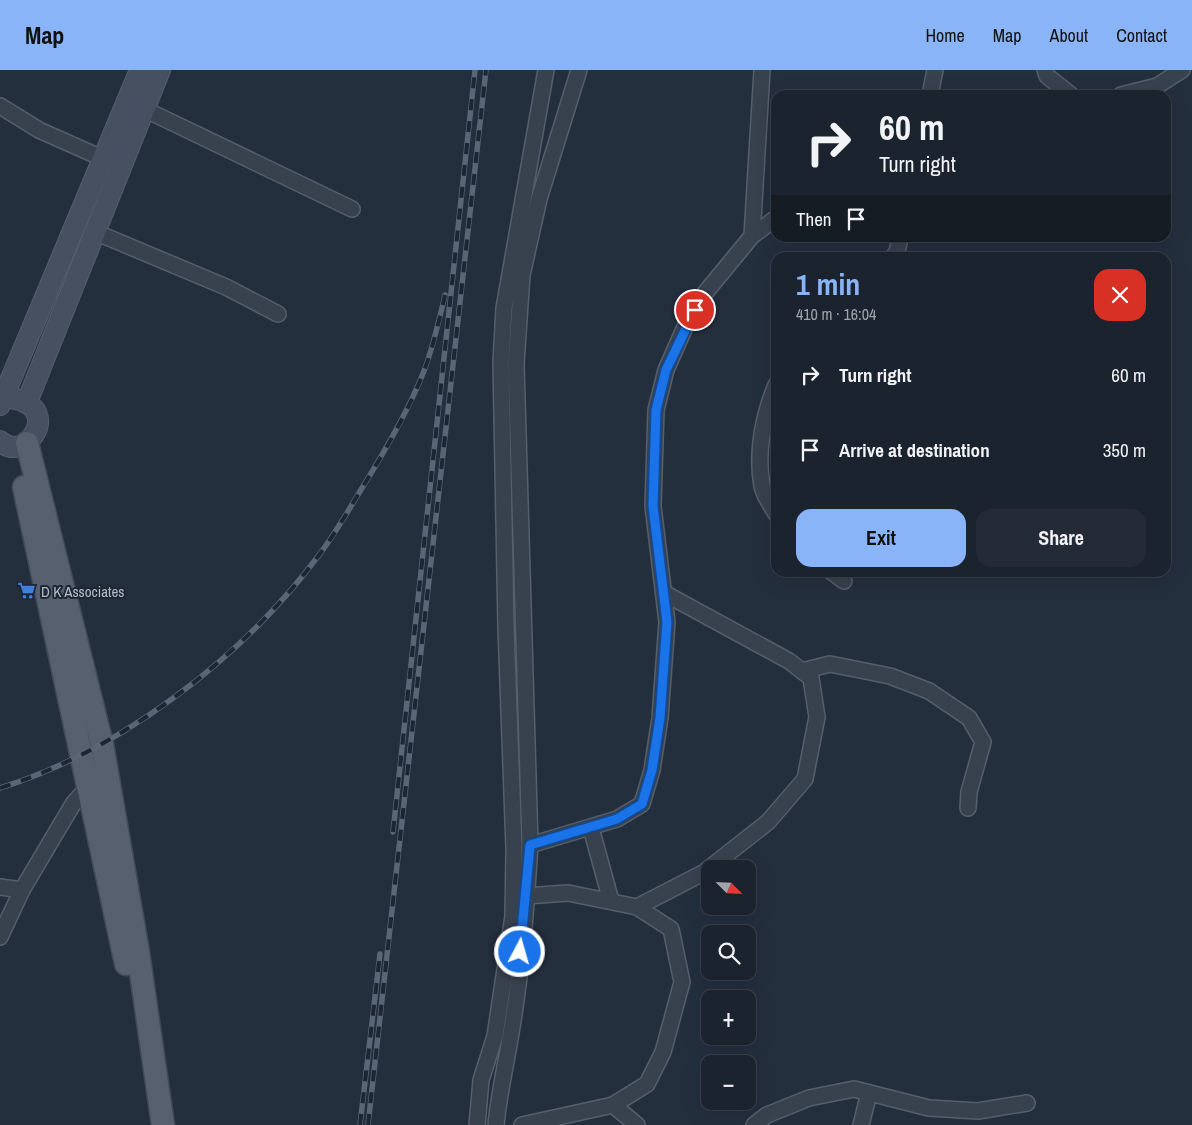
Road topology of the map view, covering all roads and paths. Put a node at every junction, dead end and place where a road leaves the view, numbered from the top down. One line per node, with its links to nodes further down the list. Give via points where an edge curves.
1 (140, 70): 14 (main road)
2 (160, 70): 13 (main road)
3 (546, 70): 43 (street, via 504,308 501,372 513,916 495,1036 481,1080)
4 (579, 70): 30 (street, via 539,199 526,256 516,364)
5 (762, 70): 18 (street)
6 (935, 70): 9 (street)
7 (1045, 70): 10 (street, via 1047,76)
8 (1182, 70): 11 (street, via 1157,86)
9 (931, 90)
10 (1065, 90)
11 (1141, 90)
12 (0, 106): 14 (street, via 38,130)
13 (144, 109): 15 (street); 17 (main road)
14 (104, 158): 22 (main road)
15 (352, 209)
16 (771, 222): 18 (street)
17 (95, 232): 19 (street, via 226,287); 21 (main road)
18 (752, 236): 25 (street, via 705,293 685,328 666,370 656,410 653,506)
19 (278, 314)
20 (771, 397): 24 (street, via 761,450 762,488)
21 (27, 402): 22 (main road, via 13,399); 23 (main road, via 36,411 35,434)
22 (0, 406)
23 (9, 444): 27 (main road); 37 (main road, via 102,744)
24 (771, 505)
25 (664, 593): 26 (street, via 756,642); 29 (street, via 667,622 660,718 652,770 642,804 617,819)
26 (802, 671): 28 (street, via 830,664 890,676 929,690 970,718 983,742 969,792); 35 (street, via 811,678 817,717 805,779 768,822 703,873)
27 (88, 788): 32 (street, via 73,804); 37 (main road)
28 (968, 808)
29 (591, 828): 30 (street); 34 (street)
30 (530, 845): 33 (street)
31 (0, 887): 32 (street)
32 (22, 890): 36 (street)
33 (526, 896): 34 (street, via 568,893); 44 (street, via 512,1026)
34 (612, 902): 35 (street)
35 (637, 907): 40 (street, via 671,929 682,982 663,1052 647,1084)
36 (0, 937)
37 (135, 974): 41 (main road); 42 (main road)
38 (869, 1093): 39 (street, via 928,1108 978,1111); 47 (street, via 854,1089 809,1098 767,1115); 48 (street)
39 (1027, 1103)
40 (613, 1105): 45 (street); 46 (street)
41 (154, 1125)
42 (163, 1125)
43 (477, 1125)
44 (496, 1125)
45 (522, 1125)
46 (637, 1125)
47 (754, 1125)
48 (861, 1125)

